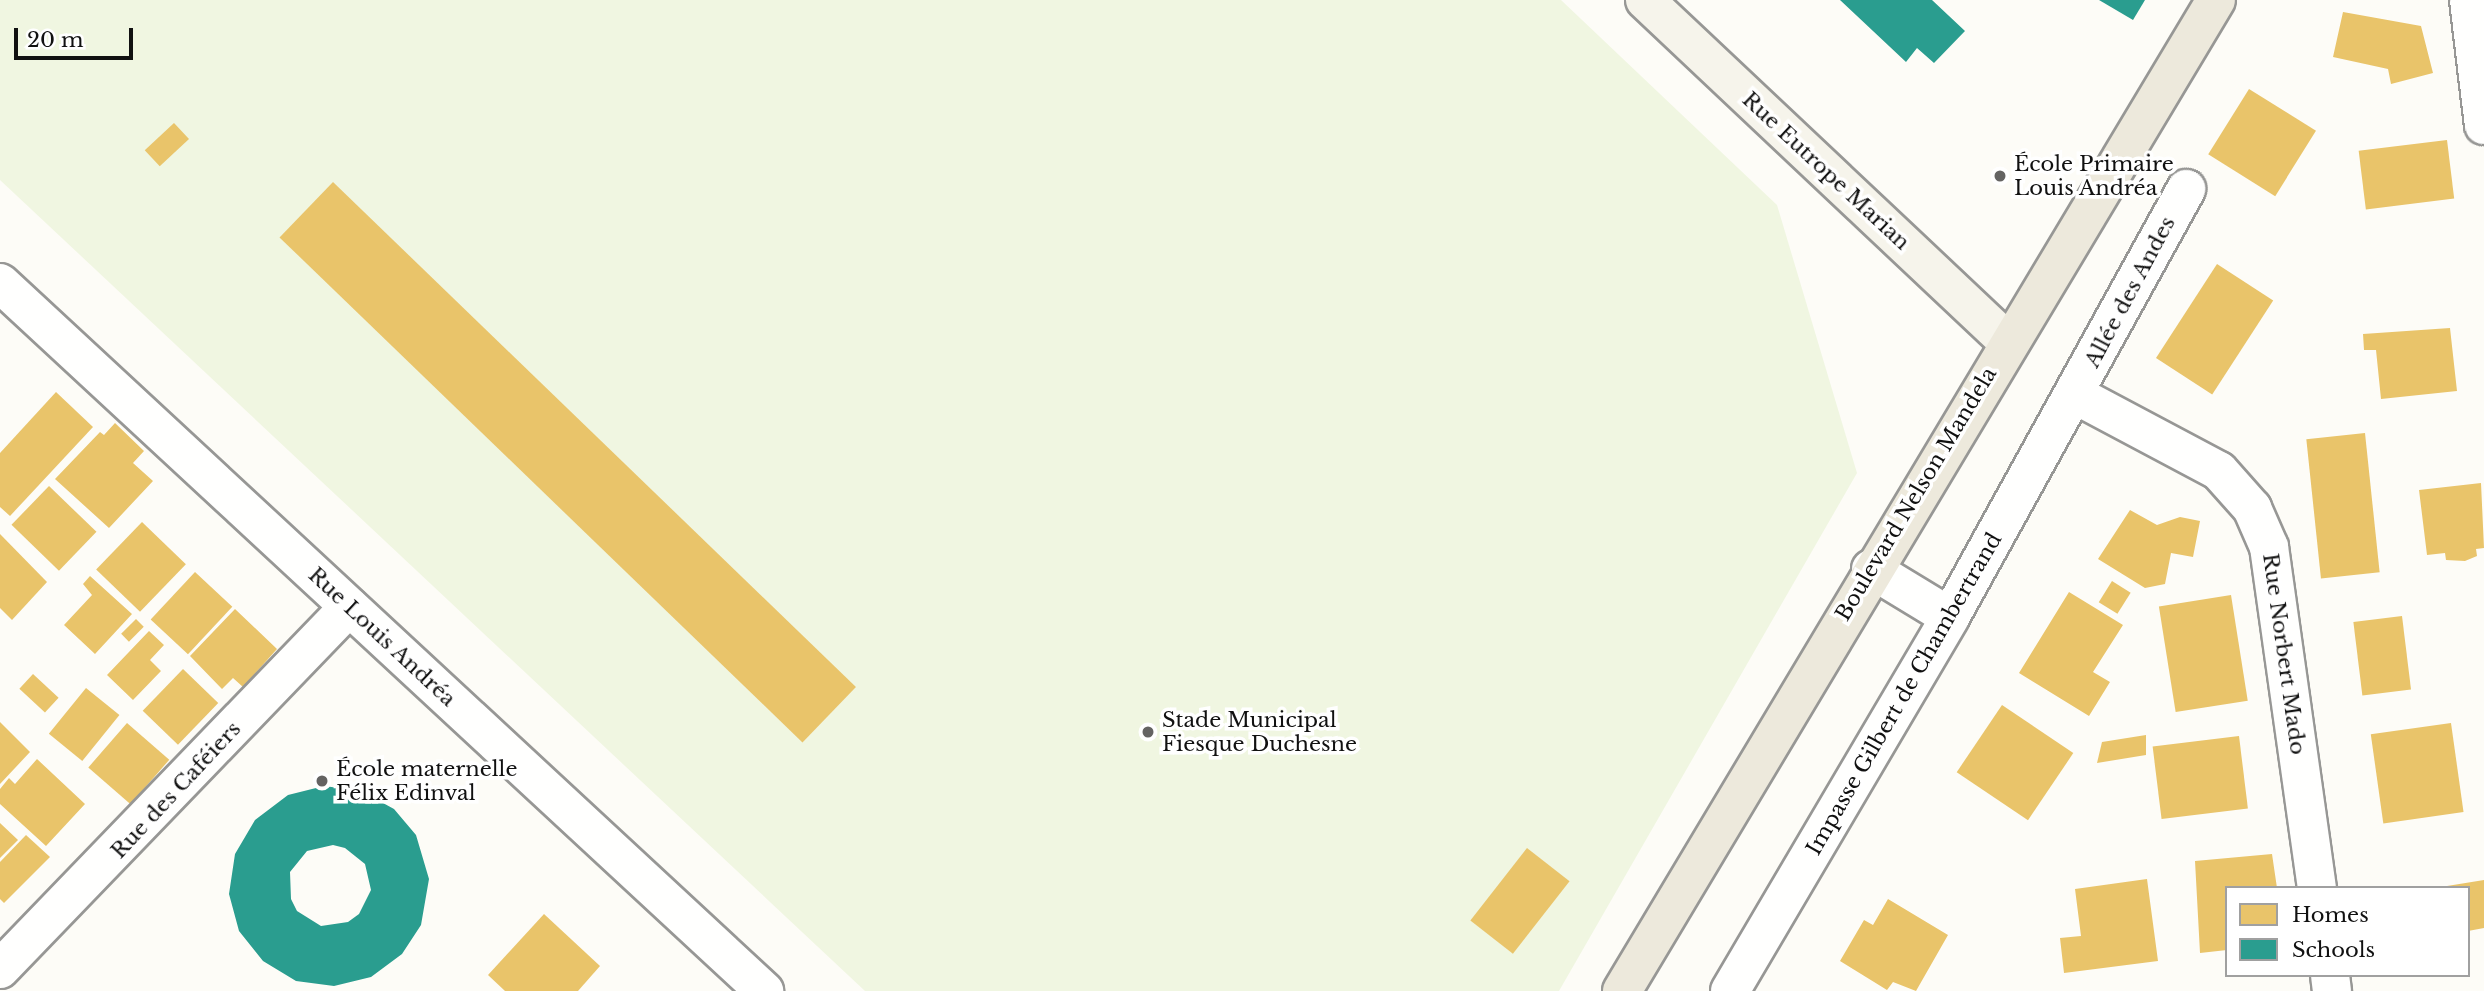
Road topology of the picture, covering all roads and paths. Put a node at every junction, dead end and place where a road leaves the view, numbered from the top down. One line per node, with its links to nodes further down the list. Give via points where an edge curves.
1 (1645, 0): 7 (street, Rue Eutrope Marian)
2 (2216, 0): 7 (main road, Boulevard Nelson Mandela)
3 (2469, 0): 4 (street)
4 (2484, 125)
5 (2186, 189): 8 (street, Allée des Andes)
6 (0, 283): 10 (street, Rue Louis Andréa)
7 (2008, 342): 9 (main road, Boulevard Nelson Mandela)
8 (2076, 395): 11 (street, Impasse Gilbert de Chambertrand); 12 (street, Rue Norbert Mado, via 2218,471 2252,508 2269,547)
9 (1871, 569): 11 (street); 15 (main road, Boulevard Nelson Mandela)
10 (349, 607): 13 (street, Rue des Caféiers); 14 (street, Rue Louis Andréa)
11 (1950, 617): 16 (street, Impasse Gilbert de Chambertrand)
12 (2317, 886)
13 (0, 969)
14 (764, 991)
15 (1622, 991)
16 (1730, 991)

